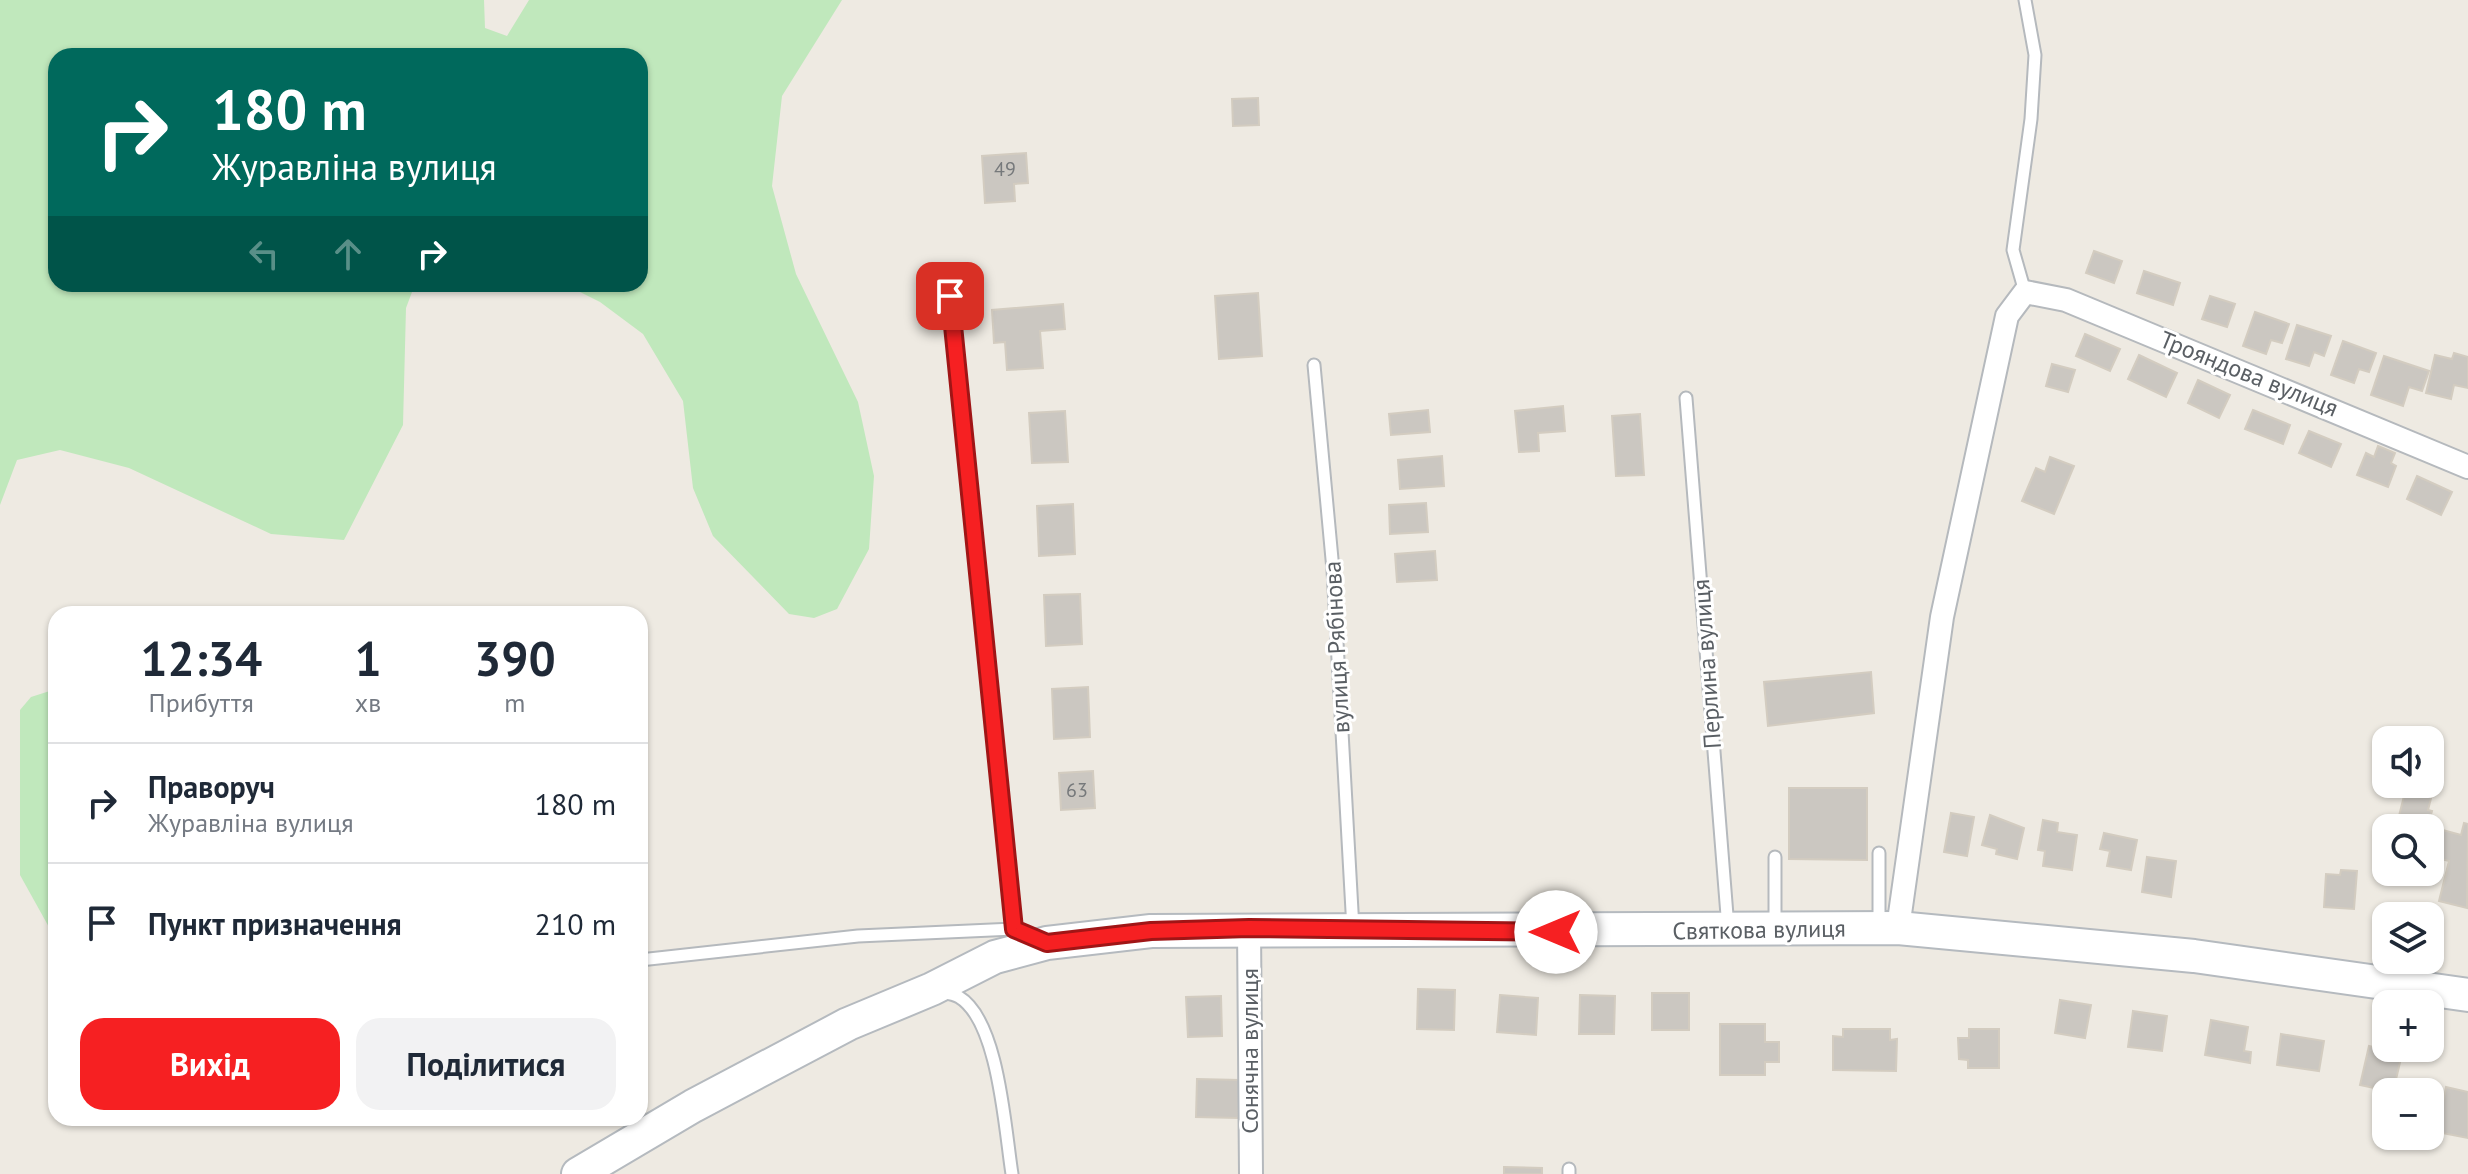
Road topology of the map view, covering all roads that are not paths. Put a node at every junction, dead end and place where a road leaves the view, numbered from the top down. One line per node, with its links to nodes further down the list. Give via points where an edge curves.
1 (2025, 0): 2 (lane, via 2034,80 2013,250)
2 (2025, 292): 6 (street, Трояндова вулиця, via 2066,300); 10 (street, via 2007,316 1942,617)
3 (950, 296): 11 (lane)
4 (1314, 365): 12 (lane, вулиця Рябінова, via 1333,570)
5 (1686, 398): 13 (lane, Перлина вулиця)
6 (2468, 467)
7 (1879, 853): 10 (lane)
8 (1775, 857): 14 (lane)
9 (1249, 928): 12 (main road, Святкова вулиця); 15 (main road, Святкова вулиця, via 1151,931); 21 (street, Сонячна вулиця)
10 (1888, 928): 14 (main road, Святкова вулиця); 18 (main road, Святкова вулиця, via 2194,956)
11 (1014, 929): 15 (lane); 16 (lane, via 858,936)
12 (1353, 930): 13 (main road, Святкова вулиця)
13 (1728, 930): 14 (main road, Святкова вулиця)
14 (1775, 930)
15 (1047, 943): 17 (main road, Святкова вулиця, via 995,957)
16 (648, 959)
17 (932, 989): 19 (main road, Святкова вулиця, via 848,1024); 20 (lane, via 959,998 977,1018 993,1059)
18 (2468, 995)
19 (578, 1174)
20 (1012, 1174)
21 (1251, 1174)

